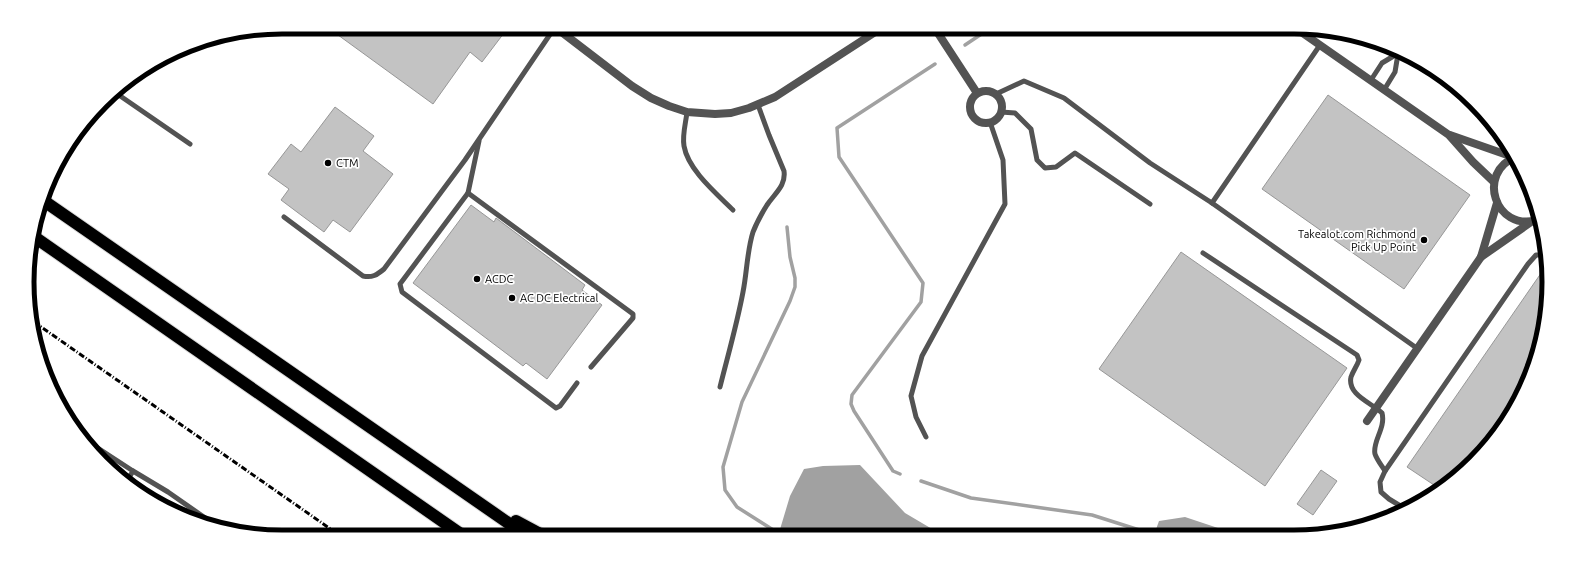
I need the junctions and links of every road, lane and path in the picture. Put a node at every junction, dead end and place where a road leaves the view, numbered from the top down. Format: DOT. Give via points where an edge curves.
graph roads {
  1 [pos="550,34"];
  2 [pos="564,34"];
  3 [pos="872,34"];
  4 [pos="938,34"];
  5 [pos="1305,35"];
  6 [pos="1320,45"];
  7 [pos="1394,56"];
  8 [pos="1397,57"];
  9 [pos="1371,80"];
  10 [pos="1384,90"];
  11 [pos="977,94"];
  12 [pos="996,94"];
  13 [pos="119,95"];
  14 [pos="758,105"];
  15 [pos="687,112"];
  16 [pos="1001,112"];
  17 [pos="990,122"];
  18 [pos="1449,135"];
  19 [pos="479,138"];
  20 [pos="190,144"];
  21 [pos="1507,155"];
  22 [pos="1510,160"];
  23 [pos="1494,182"];
  24 [pos="468,193"];
  25 [pos="47,203"];
  26 [pos="1212,203"];
  27 [pos="1497,203"];
  28 [pos="1150,204"];
  29 [pos="733,210"];
  30 [pos="284,217"];
  31 [pos="1534,221"];
  32 [pos="38,239"];
  33 [pos="1203,253"];
  34 [pos="1540,255"];
  35 [pos="1481,257"];
  36 [pos="1418,349"];
  37 [pos="590,367"];
  38 [pos="577,383"];
  39 [pos="720,387"];
  40 [pos="1377,408"];
  41 [pos="1367,421"];
  42 [pos="302,424"];
  43 [pos="926,437"];
  44 [pos="98,448"];
  45 [pos="133,470"];
  46 [pos="1385,471"];
  47 [pos="129,477"];
  48 [pos="452,485"];
  49 [pos="1400,506"];
  50 [pos="205,518"];
  51 [pos="445,530"];
  52 [pos="455,530"];
  53 [pos="517,530"];
  54 [pos="533,530"];
  1 -- 19 [label="lane"];
  2 -- 15 [label="street" via="632,86 651,98"];
  3 -- 14 [label="street" via="775,97"];
  4 -- 11 [label="street"];
  5 -- 6 [label="street"];
  6 -- 9 [label="street"];
  6 -- 26 [label="lane"];
  7 -- 9 [label="lane" via="1382,63"];
  8 -- 10 [label="lane" via="1395,72"];
  9 -- 10 [label="street"];
  10 -- 18 [label="street"];
  11 -- 12 [label="street" via="987,91"];
  11 -- 17 [label="street" via="971,101 971,111 976,119 985,123"];
  12 -- 16 [label="street" via="1001,102"];
  12 -- 26 [label="lane" via="1024,81 1064,98 1150,163"];
  13 -- 20 [label="lane"];
  14 -- 15 [label="street" via="731,113"];
  14 -- 39 [label="lane" via="785,177 778,192 761,214 754,232"];
  15 -- 29 [label="lane" via="684,137 687,155 706,184"];
  16 -- 17 [label="street"];
  16 -- 28 [label="lane" via="1016,114 1031,129 1037,160 1045,168 1056,167 1075,153"];
  17 -- 43 [label="lane" via="1003,160 1004,204 922,356 911,396 916,417"];
  18 -- 21 [label="street"];
  18 -- 23 [label="street"];
  19 -- 24 [label="lane"];
  19 -- 30 [label="lane" via="384,269 372,277 363,276"];
  22 -- 23 [label="street" via="1504,163"];
  23 -- 27 [label="street"];
  24 -- 37 [label="lane" via="633,314 633,318"];
  24 -- 38 [label="lane" via="400,284 402,292 556,408"];
  25 -- 48 [label="highway"];
  26 -- 36 [label="lane"];
  27 -- 31 [label="street" via="1511,218"];
  27 -- 35 [label="street"];
  31 -- 35 [label="street"];
  32 -- 42 [label="highway"];
  33 -- 40 [label="lane" via="1357,355 1359,360 1350,383 1353,390"];
  34 -- 46 [label="lane" via="1536,255 1528,264"];
  35 -- 36 [label="street"];
  36 -- 40 [label="street"];
  40 -- 41 [label="street"];
  40 -- 46 [label="lane" via="1384,419 1375,454"];
  42 -- 51 [label="highway"];
  42 -- 52 [label="highway"];
  44 -- 45 [label="lane"];
  45 -- 47 [label="lane"];
  45 -- 50 [label="lane"];
  46 -- 49 [label="lane" via="1380,482 1381,492"];
  48 -- 53 [label="highway"];
  48 -- 54 [label="highway"];
}
